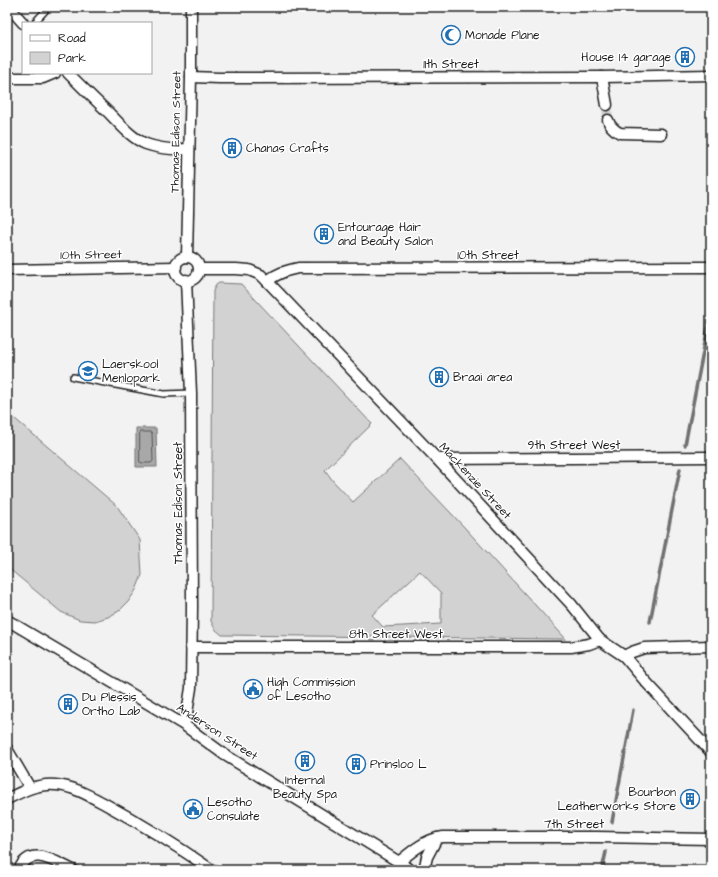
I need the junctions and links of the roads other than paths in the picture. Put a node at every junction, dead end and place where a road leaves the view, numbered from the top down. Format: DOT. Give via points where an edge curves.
graph roads {
  1 [pos="9,7"];
  2 [pos="47,7"];
  3 [pos="191,7"];
  4 [pos="22,22"];
  5 [pos="35,22"];
  6 [pos="53,74"];
  7 [pos="69,74"];
  8 [pos="711,75"];
  9 [pos="190,77"];
  10 [pos="602,77"];
  11 [pos="7,78"];
  12 [pos="607,105"];
  13 [pos="608,120"];
  14 [pos="661,134"];
  15 [pos="189,149"];
  16 [pos="187,257"];
  17 [pos="176,267"];
  18 [pos="711,267"];
  19 [pos="199,269"];
  20 [pos="7,270"];
  21 [pos="186,280"];
  22 [pos="268,281"];
  23 [pos="73,377"];
  24 [pos="191,393"];
  25 [pos="711,457"];
  26 [pos="437,459"];
  27 [pos="7,620"];
  28 [pos="600,640"];
  29 [pos="711,646"];
  30 [pos="191,647"];
  31 [pos="624,656"];
  32 [pos="184,725"];
  33 [pos="7,749"];
  34 [pos="711,752"];
  35 [pos="30,788"];
  36 [pos="7,799"];
  37 [pos="437,838"];
  38 [pos="711,839"];
  39 [pos="399,862"];
  40 [pos="208,869"];
  41 [pos="19,870"];
  42 [pos="73,870"];
  43 [pos="410,870"];
  44 [pos="424,870"];
  1 -- 4 [label="street"];
  2 -- 5 [label="lane"];
  3 -- 9 [label="street, Thomas Edison Street"];
  6 -- 11 [label="street" via="43,78"];
  7 -- 15 [label="street" via="139,140 159,148"];
  8 -- 10 [label="street, 11th Street"];
  9 -- 10 [label="street, 11th Street"];
  9 -- 15 [label="street, Thomas Edison Street"];
  10 -- 12 [label="street"];
  13 -- 14 [label="street" via="610,126 620,133"];
  15 -- 16 [label="street, Thomas Edison Street"];
  16 -- 17 [label="street" via="179,260"];
  16 -- 19 [label="street" via="194,260"];
  17 -- 20 [label="street, 10th Street"];
  17 -- 21 [label="street" via="176,274 182,280"];
  18 -- 22 [label="street, 10th Street" via="298,268 277,274"];
  19 -- 21 [label="street" via="193,279"];
  19 -- 22 [label="street, Mackenzie Street" via="249,270"];
  21 -- 24 [label="street, Thomas Edison Street"];
  22 -- 26 [label="street, Mackenzie Street"];
  23 -- 24 [label="lane" via="164,394"];
  24 -- 30 [label="street, Thomas Edison Street"];
  25 -- 26 [label="street, 9th Street West"];
  26 -- 28 [label="street, Mackenzie Street" via="572,605"];
  27 -- 32 [label="street, Anderson Street"];
  28 -- 30 [label="street, 8th Street West" via="571,647"];
  28 -- 31 [label="street, Mackenzie Street"];
  29 -- 31 [label="street" via="644,648"];
  30 -- 32 [label="street, Thomas Edison Street" via="190,695"];
  31 -- 34 [label="street, Mackenzie Street"];
  32 -- 39 [label="street, Anderson Street" via="225,755"];
  33 -- 35 [label="street"];
  35 -- 36 [label="street"];
  35 -- 40 [label="street" via="57,784 91,797 133,819"];
  37 -- 38 [label="street, 7th Street"];
  37 -- 39 [label="street, 7th Street" via="421,845"];
  37 -- 44 [label="street"];
  39 -- 43 [label="street, Anderson Street"];
  41 -- 42 [label="street" via="22,864 33,856 47,858"];
}
